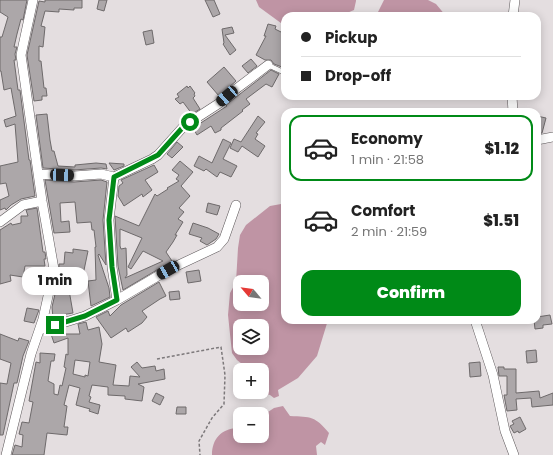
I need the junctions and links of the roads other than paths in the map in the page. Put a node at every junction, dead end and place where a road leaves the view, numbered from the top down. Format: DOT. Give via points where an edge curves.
graph roads {
  1 [pos="33,0"];
  2 [pos="515,0"];
  3 [pos="514,12"];
  4 [pos="268,65"];
  5 [pos="281,71"];
  6 [pos="553,137"];
  7 [pos="541,139"];
  8 [pos="38,174"];
  9 [pos="114,177"];
  10 [pos="42,201"];
  11 [pos="236,205"];
  12 [pos="0,222"];
  13 [pos="117,300"];
  14 [pos="476,324"];
  15 [pos="40,330"];
  16 [pos="6,455"];
  17 [pos="514,455"];
  1 -- 8 [label="street" via="21,55"];
  2 -- 3 [label="street"];
  4 -- 5 [label="lane"];
  4 -- 9 [label="street" via="218,104 184,126 158,155"];
  6 -- 7 [label="street"];
  8 -- 9 [label="street" via="101,174"];
  8 -- 10 [label="street"];
  9 -- 13 [label="street" via="109,220"];
  10 -- 12 [label="street" via="23,204"];
  10 -- 15 [label="street" via="54,269"];
  11 -- 13 [label="street" via="224,239 217,247 168,270"];
  13 -- 15 [label="street" via="85,316"];
  14 -- 17 [label="street" via="493,375 505,431"];
  15 -- 16 [label="street" via="31,354"];
}
